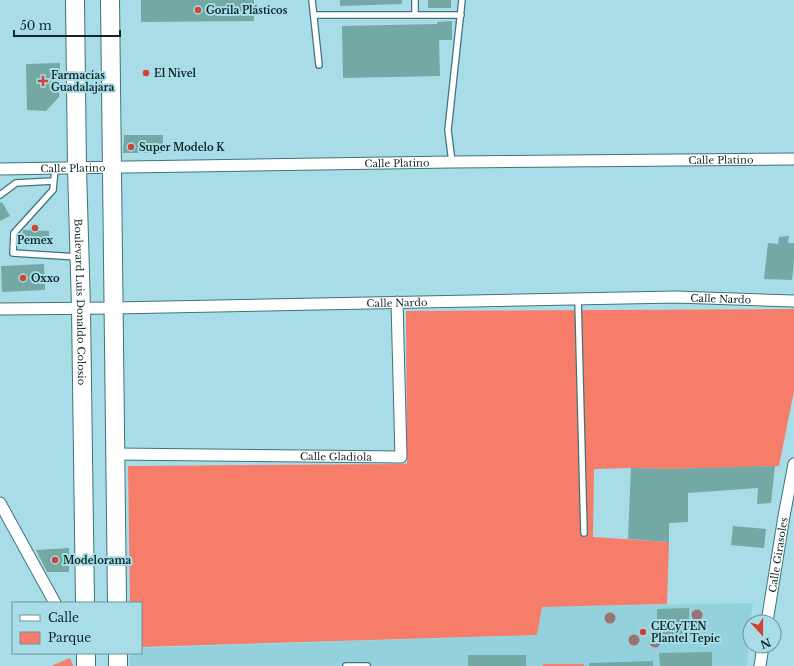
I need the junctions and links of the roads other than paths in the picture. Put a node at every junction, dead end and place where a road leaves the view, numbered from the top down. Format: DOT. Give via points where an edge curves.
graph roads {
  1 [pos="75,0"];
  2 [pos="110,0"];
  3 [pos="312,0"];
  4 [pos="415,0"];
  5 [pos="462,0"];
  6 [pos="314,15"];
  7 [pos="415,15"];
  8 [pos="461,15"];
  9 [pos="319,65"];
  10 [pos="794,159"];
  11 [pos="452,162"];
  12 [pos="77,168"];
  13 [pos="112,168"];
  14 [pos="0,169"];
  15 [pos="55,169"];
  16 [pos="53,181"];
  17 [pos="0,195"];
  18 [pos="80,257"];
  19 [pos="578,298"];
  20 [pos="794,301"];
  21 [pos="397,302"];
  22 [pos="81,308"];
  23 [pos="114,308"];
  24 [pos="0,309"];
  25 [pos="116,454"];
  26 [pos="794,464"];
  27 [pos="0,503"];
  28 [pos="584,533"];
  29 [pos="54,602"];
  30 [pos="85,602"];
  31 [pos="117,602"];
  32 [pos="768,614"];
  33 [pos="86,654"];
  34 [pos="118,654"];
  35 [pos="762,654"];
  36 [pos="86,666"];
  37 [pos="118,666"];
  38 [pos="346,666"];
  39 [pos="367,666"];
  40 [pos="760,666"];
  1 -- 12 [label="main road, Boulevard Luis Donaldo Colosio"];
  2 -- 13 [label="main road"];
  3 -- 6 [label="lane"];
  4 -- 7 [label="lane"];
  5 -- 8 [label="lane"];
  6 -- 7 [label="lane"];
  6 -- 9 [label="lane"];
  7 -- 8 [label="lane"];
  8 -- 11 [label="lane" via="448,130"];
  10 -- 11 [label="street, Calle Platino"];
  11 -- 13 [label="street, Calle Platino"];
  12 -- 13 [label="street, Calle Platino"];
  12 -- 15 [label="street, Calle Platino"];
  12 -- 18 [label="main road, Boulevard Luis Donaldo Colosio"];
  13 -- 23 [label="main road"];
  14 -- 15 [label="street, Calle Platino"];
  15 -- 16 [label="lane"];
  16 -- 17 [label="lane" via="16,182"];
  16 -- 18 [label="lane" via="53,190 14,234 13,253"];
  18 -- 22 [label="main road, Boulevard Luis Donaldo Colosio"];
  19 -- 20 [label="street, Calle Nardo" via="676,297"];
  19 -- 21 [label="street, Calle Nardo"];
  19 -- 28 [label="lane"];
  21 -- 23 [label="street, Calle Nardo"];
  21 -- 25 [label="street, Calle Gladiola" via="401,457"];
  22 -- 23 [label="street, Calle Nardo"];
  22 -- 24 [label="street, Calle Nardo"];
  22 -- 30 [label="main road, Boulevard Luis Donaldo Colosio"];
  23 -- 25 [label="main road"];
  25 -- 31 [label="main road"];
  26 -- 32 [label="street, Calle Girasoles"];
  27 -- 29 [label="street"];
  33 -- 36 [label="main road"];
  34 -- 37 [label="main road"];
  35 -- 40 [label="street"];
  38 -- 39 [label="lane"];
}
